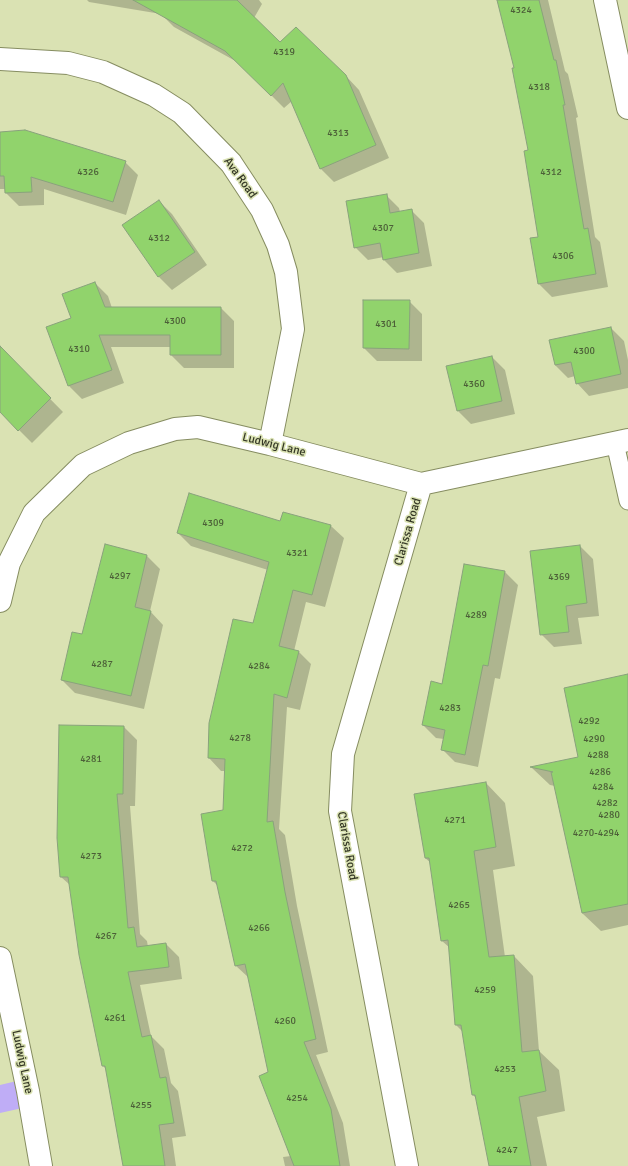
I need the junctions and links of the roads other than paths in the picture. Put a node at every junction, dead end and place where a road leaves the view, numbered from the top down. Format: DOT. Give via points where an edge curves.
graph roads {
  1 [pos="605,0"];
  2 [pos="0,59"];
  3 [pos="628,108"];
  4 [pos="621,442"];
  5 [pos="270,444"];
  6 [pos="421,484"];
  7 [pos="628,501"];
  8 [pos="0,601"];
  9 [pos="0,958"];
  10 [pos="41,1166"];
  11 [pos="407,1166"];
  1 -- 3 [label="street"];
  2 -- 5 [label="street, Ava Road" via="68,63 122,80 154,95 182,113 231,162 262,210 278,245 286,272 293,329"];
  4 -- 6 [label="street, Ludwig Lane"];
  4 -- 7 [label="lane"];
  5 -- 6 [label="street, Ludwig Lane"];
  5 -- 8 [label="street, Ludwig Lane" via="198,427 175,429 129,443 83,465 34,513 9,563"];
  6 -- 11 [label="street, Clarissa Road" via="344,754 340,811"];
  9 -- 10 [label="street, Ludwig Lane"];
}
